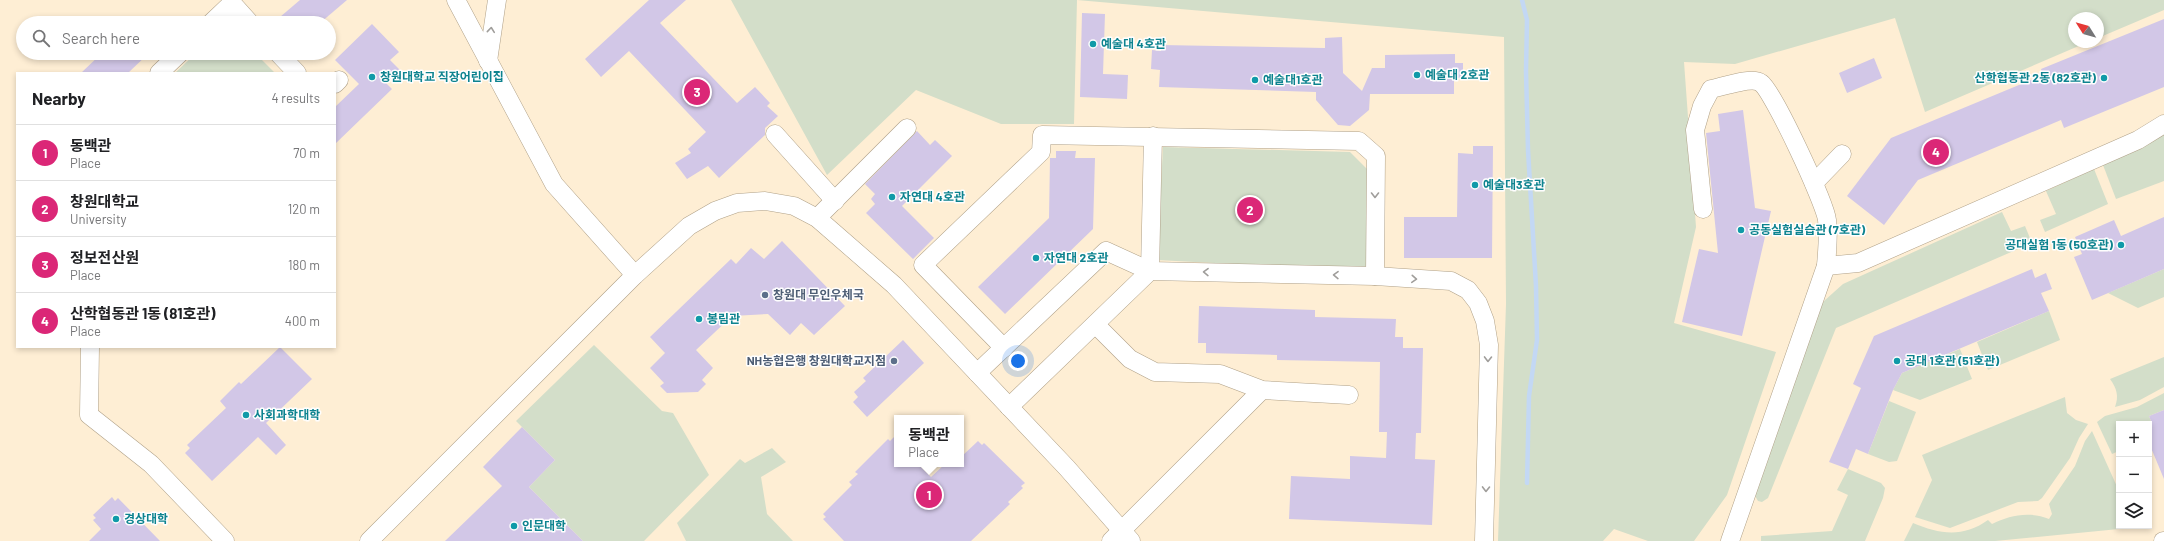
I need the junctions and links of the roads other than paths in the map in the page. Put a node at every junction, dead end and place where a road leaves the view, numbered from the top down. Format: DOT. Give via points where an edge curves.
graph roads {
  1 [pos="497,0"];
  2 [pos="462,2"];
  3 [pos="218,16"];
  4 [pos="244,16"];
  5 [pos="173,60"];
  6 [pos="285,60"];
  7 [pos="488,61"];
  8 [pos="160,72"];
  9 [pos="296,72"];
  10 [pos="2164,124"];
  11 [pos="908,128"];
  12 [pos="775,134"];
  13 [pos="1153,136"];
  14 [pos="1842,154"];
  15 [pos="1814,183"];
  16 [pos="835,201"];
  17 [pos="1703,209"];
  18 [pos="817,218"];
  19 [pos="1826,266"];
  20 [pos="1150,271"];
  21 [pos="635,276"];
  22 [pos="1375,276"];
  23 [pos="1096,325"];
  24 [pos="90,348"];
  25 [pos="1004,348"];
  26 [pos="977,373"];
  27 [pos="1262,390"];
  28 [pos="1349,395"];
  29 [pos="1009,407"];
  30 [pos="1121,538"];
  31 [pos="225,541"];
  32 [pos="369,541"];
  33 [pos="1484,541"];
  34 [pos="1730,541"];
  7 -- 1 [label="street, one-way"];
  2 -- 7 [label="street"];
  3 -- 4 [label="street" via="232,3"];
  5 -- 8 [label="street"];
  6 -- 9 [label="street"];
  7 -- 21 [label="street" via="554,184"];
  10 -- 19 [label="street" via="2131,143 1858,263"];
  11 -- 16 [label="street"];
  12 -- 16 [label="street"];
  13 -- 20 [label="street"];
  13 -- 22 [label="street, one-way" via="1359,141 1376,156"];
  13 -- 25 [label="street" via="1042,135 1041,152 924,265"];
  14 -- 15 [label="street"];
  15 -- 17 [label="street" via="1771,94 1761,82 1750,80 1710,89 1695,130"];
  15 -- 19 [label="street" via="1827,220"];
  16 -- 18 [label="street"];
  18 -- 21 [label="street" via="794,206 765,201 737,203 715,211 690,226"];
  18 -- 26 [label="street" via="894,285"];
  19 -- 34 [label="street"];
  22 -- 20 [label="street, one-way"];
  20 -- 23 [label="street"];
  20 -- 25 [label="street" via="1106,251"];
  21 -- 32 [label="street"];
  22 -- 33 [label="street, one-way" via="1450,281 1468,290 1478,303 1485,321 1489,345"];
  23 -- 27 [label="street" via="1130,359 1147,369 1162,373 1220,374"];
  23 -- 29 [label="street"];
  24 -- 31 [label="street" via="89,415 151,464"];
  25 -- 26 [label="street"];
  26 -- 29 [label="street"];
  27 -- 28 [label="street"];
  27 -- 30 [label="street"];
  29 -- 30 [label="street" via="1067,468"];
}
